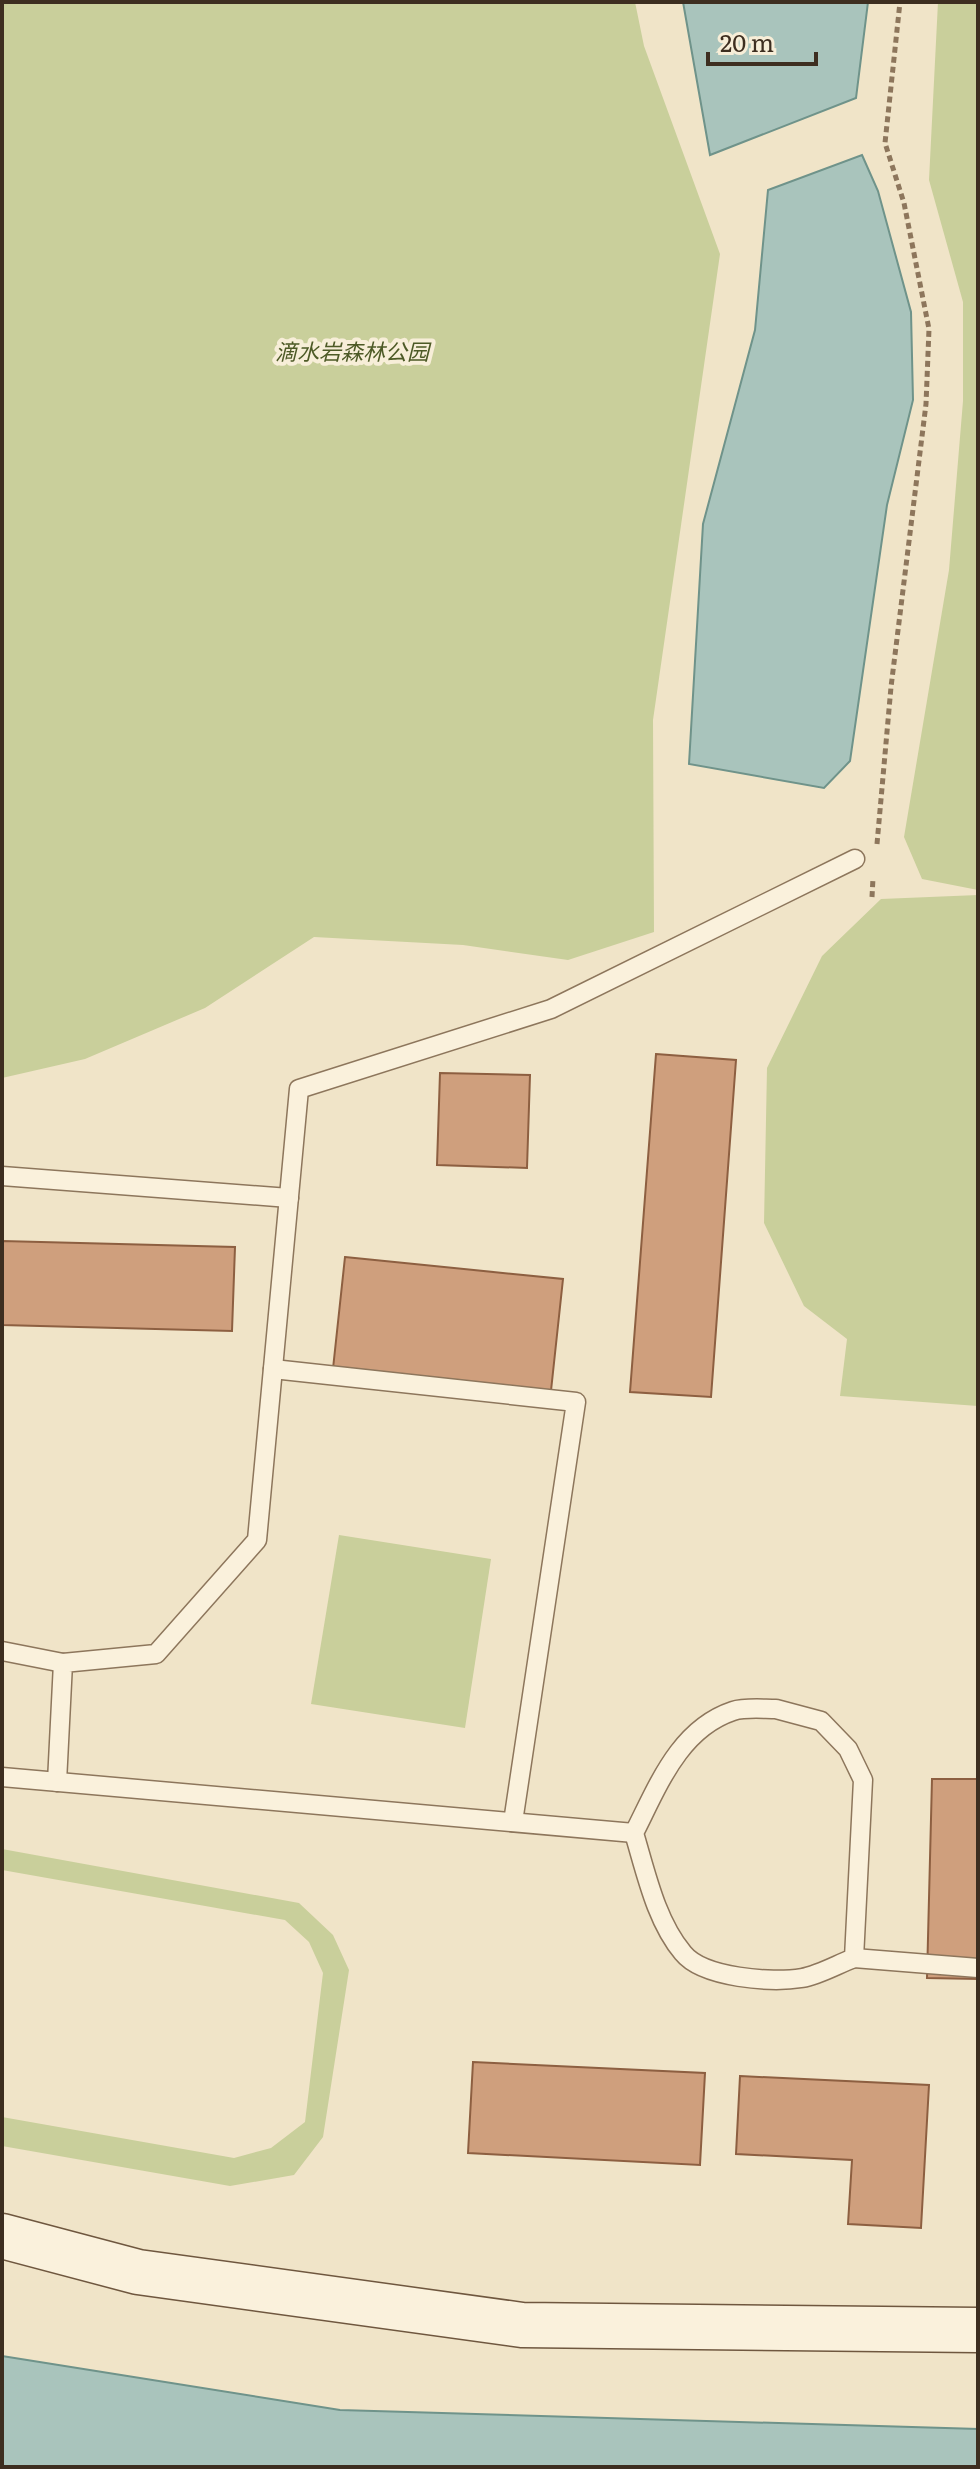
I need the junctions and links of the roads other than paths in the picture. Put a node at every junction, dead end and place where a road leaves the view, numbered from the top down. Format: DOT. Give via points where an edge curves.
graph roads {
  1 [pos="855,859"];
  2 [pos="2,1176"];
  3 [pos="289,1198"];
  4 [pos="273,1369"];
  5 [pos="2,1651"];
  6 [pos="63,1663"];
  7 [pos="2,1777"];
  8 [pos="57,1782"];
  9 [pos="513,1822"];
  10 [pos="634,1833"];
  11 [pos="854,1958"];
  12 [pos="978,1968"];
  13 [pos="2,2236"];
  14 [pos="978,2330"];
  1 -- 3 [label="lane" via="551,1009 299,1089"];
  2 -- 3 [label="lane"];
  3 -- 4 [label="lane"];
  4 -- 6 [label="lane" via="257,1540 156,1654"];
  4 -- 9 [label="lane" via="576,1402"];
  5 -- 6 [label="lane"];
  6 -- 8 [label="lane"];
  7 -- 8 [label="lane"];
  8 -- 9 [label="lane"];
  9 -- 10 [label="lane"];
  10 -- 11 [label="lane" via="664,1923 684,1956 712,1970 753,1979 803,1978"];
  10 -- 11 [label="lane" via="693,1733 734,1711 776,1709 821,1721 848,1749 863,1780"];
  11 -- 12 [label="lane"];
  13 -- 14 [label="street" via="138,2272 522,2325"];
}
